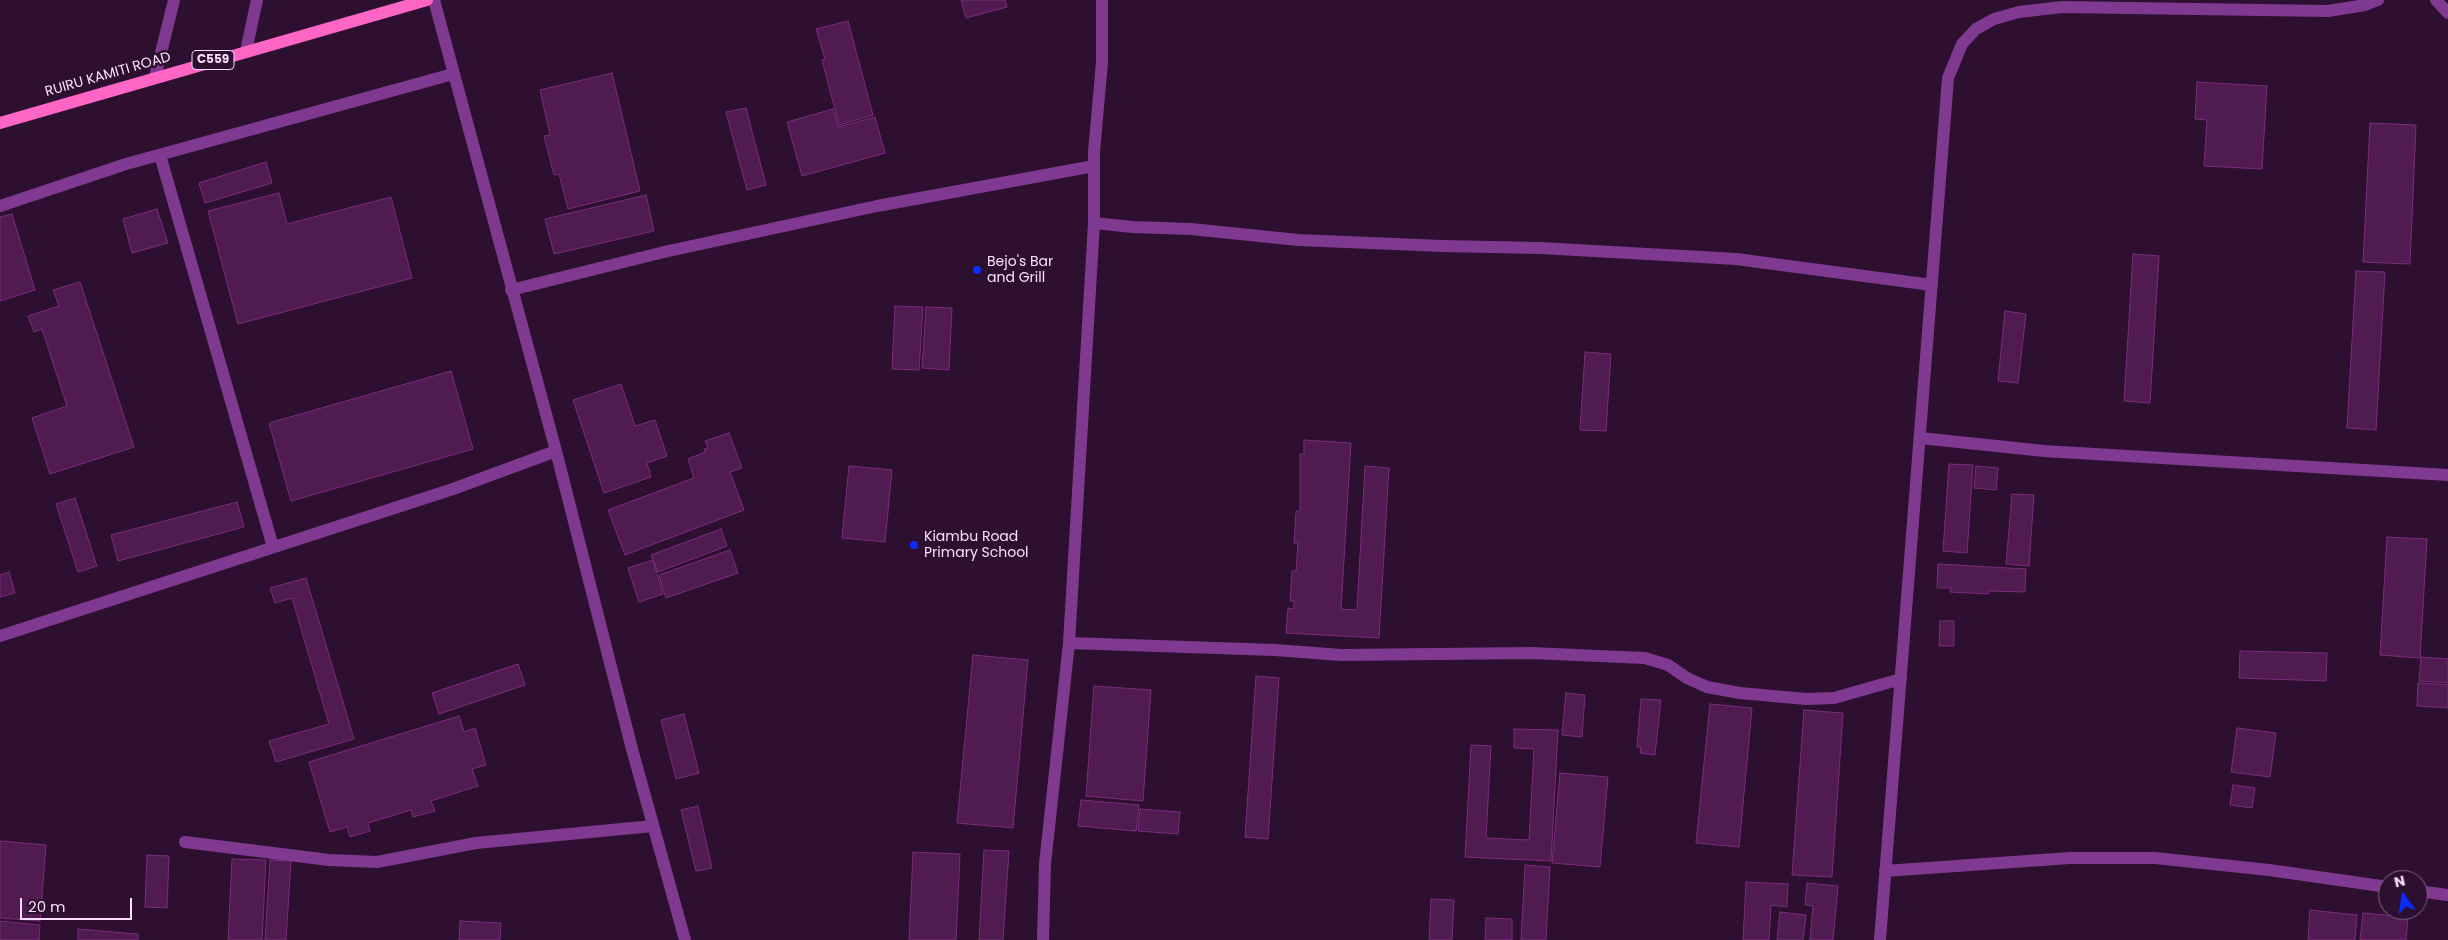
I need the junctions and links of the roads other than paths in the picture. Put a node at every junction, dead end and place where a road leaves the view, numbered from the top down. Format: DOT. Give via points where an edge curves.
graph roads {
  1 [pos="174,0"];
  2 [pos="257,0"];
  3 [pos="427,0"];
  4 [pos="434,0"];
  5 [pos="1102,0"];
  6 [pos="2378,0"];
  7 [pos="2436,0"];
  8 [pos="2448,13"];
  9 [pos="246,51"];
  10 [pos="454,74"];
  11 [pos="155,76"];
  12 [pos="0,123"];
  13 [pos="160,155"];
  14 [pos="1094,166"];
  15 [pos="0,206"];
  16 [pos="1094,223"];
  17 [pos="1932,285"];
  18 [pos="511,290"];
  19 [pos="1920,438"];
  20 [pos="556,451"];
  21 [pos="2448,475"];
  22 [pos="273,547"];
  23 [pos="0,636"];
  24 [pos="1069,643"];
  25 [pos="1901,679"];
  26 [pos="653,826"];
  27 [pos="185,842"];
  28 [pos="1885,871"];
  29 [pos="2378,886"];
  30 [pos="2428,892"];
  31 [pos="2448,895"];
  32 [pos="684,940"];
  33 [pos="1043,940"];
  34 [pos="1880,940"];
  1 -- 11 [label="street"];
  2 -- 9 [label="street"];
  3 -- 9 [label="main road, RUIRU KAMITI ROAD / C559"];
  4 -- 10 [label="street"];
  5 -- 14 [label="street" via="1102,62"];
  6 -- 17 [label="street" via="2328,11 2062,7 2020,12 1994,19 1976,30 1962,44 1948,78"];
  7 -- 8 [label="street"];
  9 -- 11 [label="main road, RUIRU KAMITI ROAD / C559"];
  10 -- 13 [label="street"];
  10 -- 18 [label="street"];
  11 -- 12 [label="main road, RUIRU KAMITI ROAD / C559"];
  13 -- 15 [label="street"];
  13 -- 22 [label="street"];
  14 -- 16 [label="street"];
  14 -- 18 [label="street" via="867,208 664,252"];
  16 -- 17 [label="street" via="1298,240 1736,259"];
  16 -- 24 [label="street"];
  17 -- 19 [label="street"];
  18 -- 20 [label="street"];
  19 -- 21 [label="street" via="2044,451"];
  19 -- 25 [label="street"];
  20 -- 22 [label="street"];
  20 -- 26 [label="street"];
  22 -- 23 [label="street"];
  24 -- 25 [label="street" via="1275,650 1341,656 1531,653 1645,658 1668,665 1707,687 1806,699 1834,698"];
  24 -- 33 [label="street" via="1045,864"];
  25 -- 28 [label="street"];
  26 -- 27 [label="street" via="476,843 377,862 329,860"];
  26 -- 32 [label="street"];
  28 -- 29 [label="street" via="2070,858 2154,858"];
  28 -- 34 [label="street"];
  30 -- 31 [label="street"];
}
